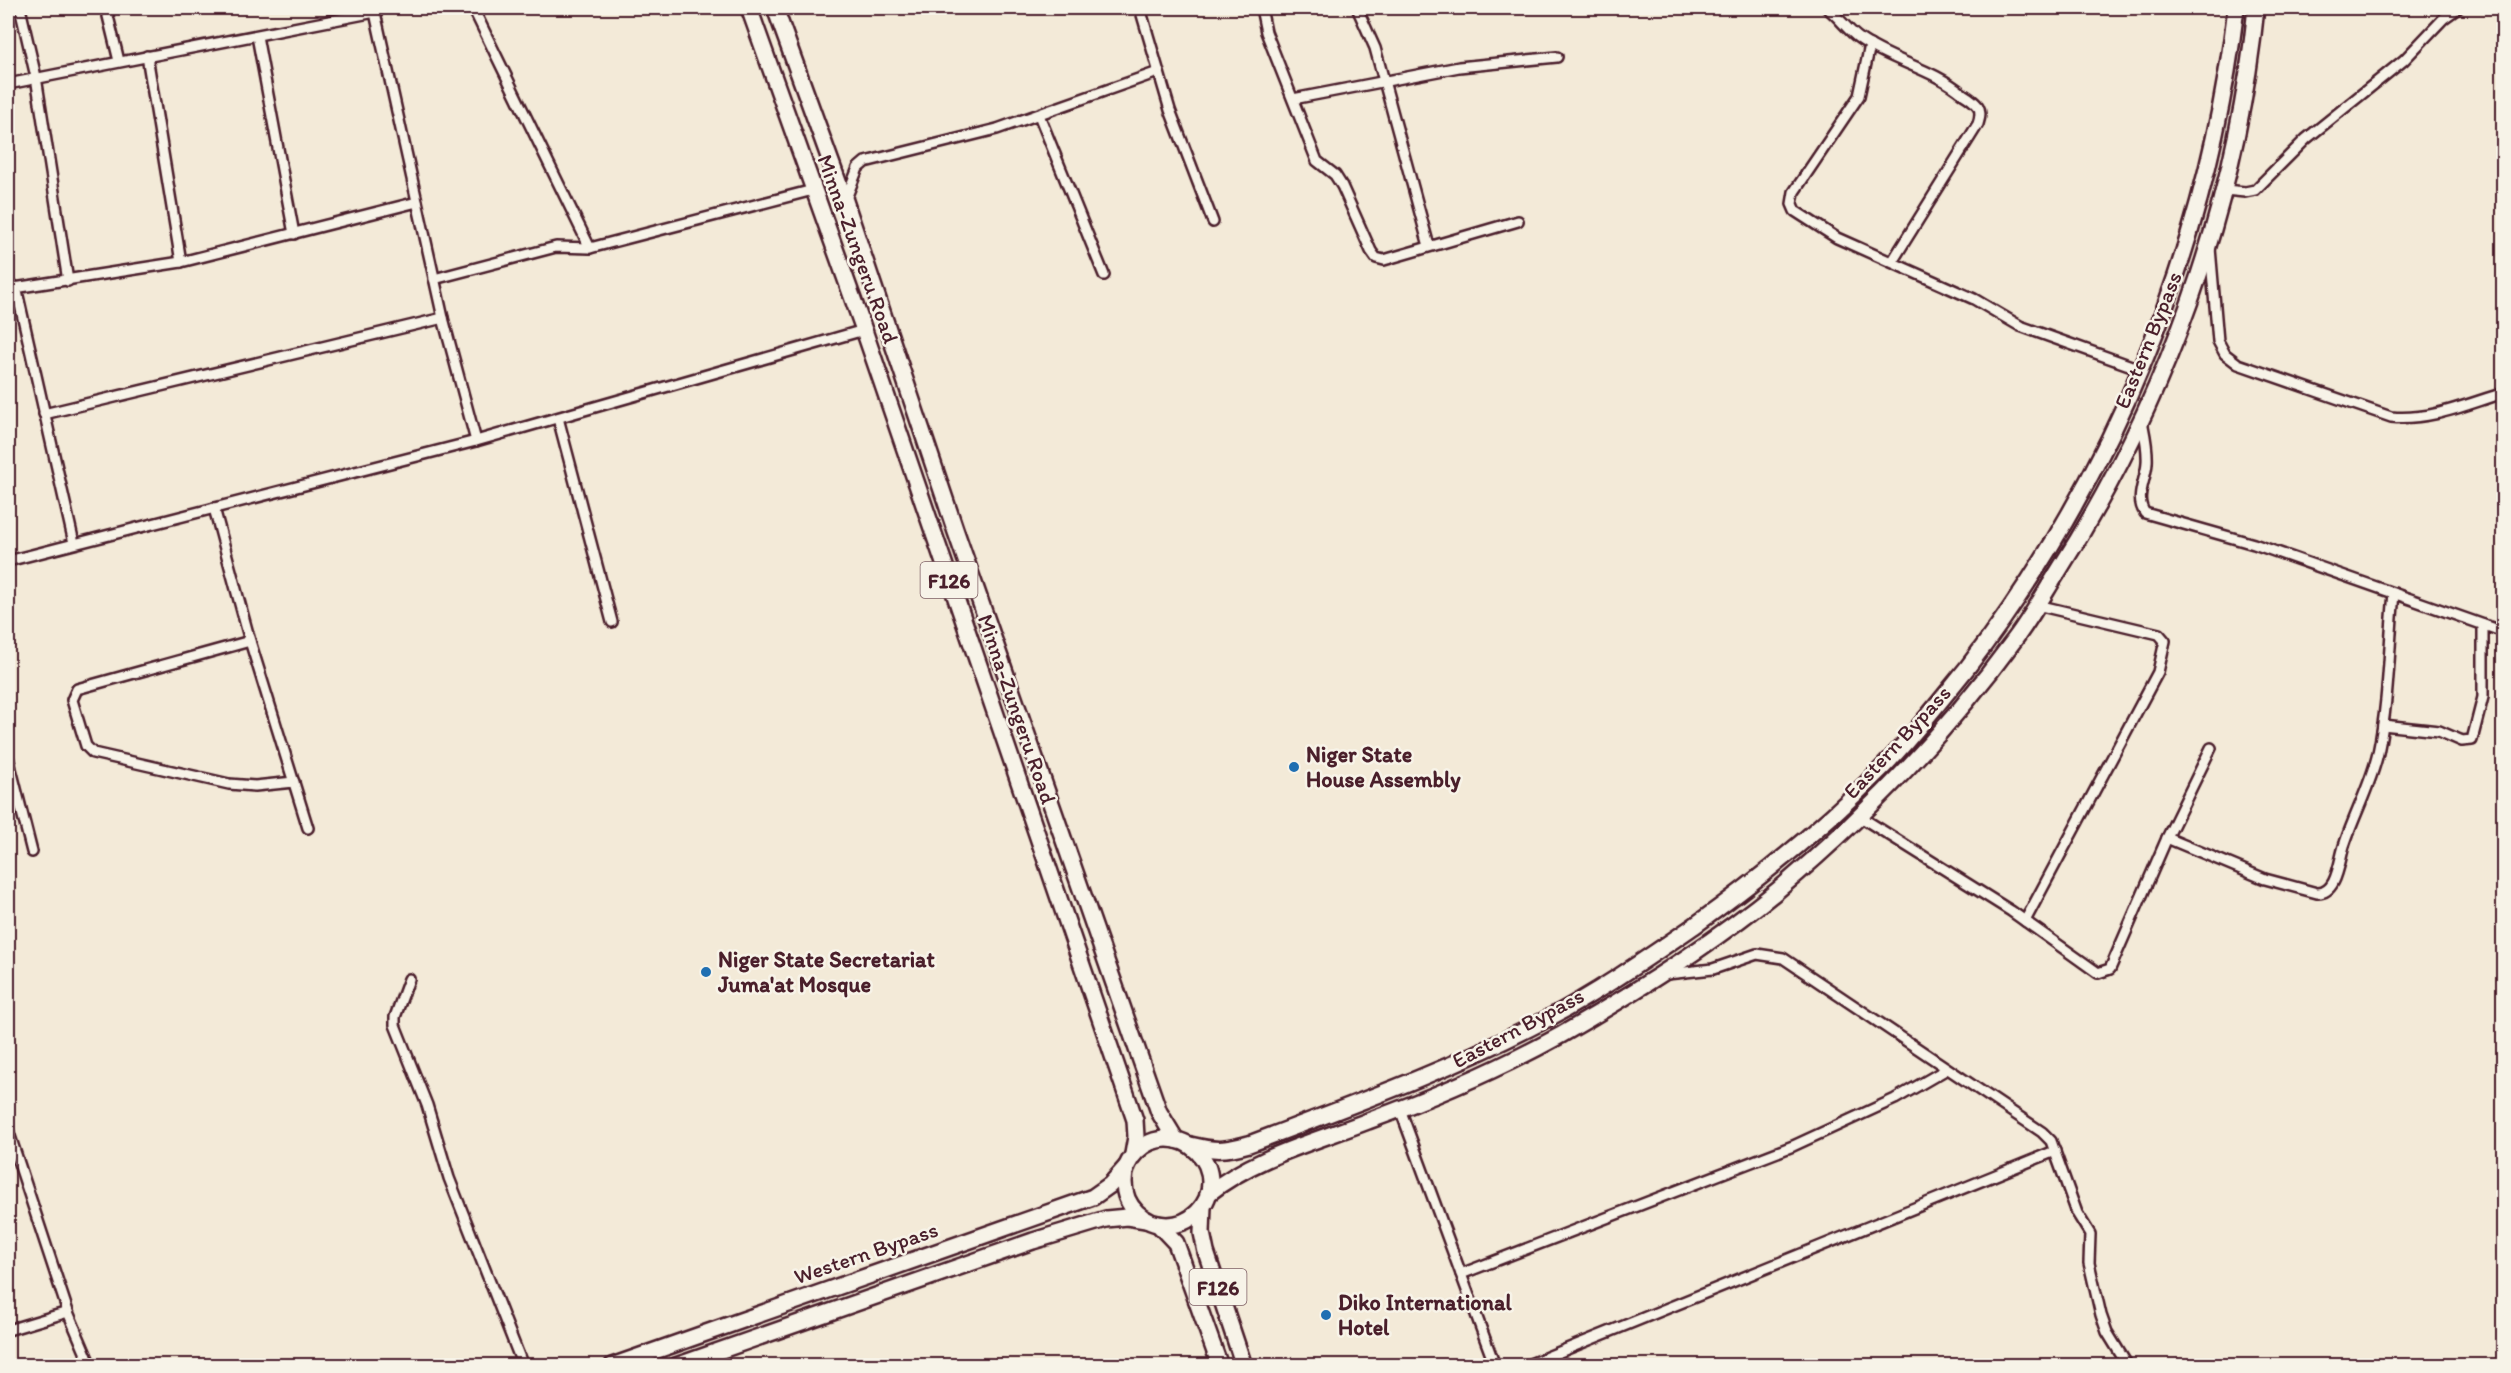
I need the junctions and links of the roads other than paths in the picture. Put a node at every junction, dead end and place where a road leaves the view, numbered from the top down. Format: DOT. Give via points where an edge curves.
graph roads {
  1 [pos="20,8"];
  2 [pos="106,8"];
  3 [pos="473,8"];
  4 [pos="748,8"];
  5 [pos="775,8"];
  6 [pos="1140,8"];
  7 [pos="1261,8"];
  8 [pos="1357,8"];
  9 [pos="1827,8"];
  10 [pos="2236,8"];
  11 [pos="2256,8"];
  12 [pos="2458,8"];
  13 [pos="375,10"];
  14 [pos="257,36"];
  15 [pos="1870,45"];
  16 [pos="147,56"];
  17 [pos="1557,57"];
  18 [pos="119,61"];
  19 [pos="1158,72"];
  20 [pos="36,77"];
  21 [pos="1384,81"];
  22 [pos="8,84"];
  23 [pos="1293,99"];
  24 [pos="1039,115"];
  25 [pos="813,190"];
  26 [pos="2225,190"];
  27 [pos="845,201"];
  28 [pos="417,202"];
  29 [pos="1518,221"];
  30 [pos="1213,222"];
  31 [pos="294,234"];
  32 [pos="2210,244"];
  33 [pos="1429,246"];
  34 [pos="590,248"];
  35 [pos="181,262"];
  36 [pos="1892,262"];
  37 [pos="1104,275"];
  38 [pos="434,279"];
  39 [pos="68,281"];
  40 [pos="12,289"];
  41 [pos="443,318"];
  42 [pos="864,330"];
  43 [pos="2140,369"];
  44 [pos="2504,393"];
  45 [pos="44,414"];
  46 [pos="558,418"];
  47 [pos="2141,419"];
  48 [pos="476,441"];
  49 [pos="214,508"];
  50 [pos="956,531"];
  51 [pos="935,539"];
  52 [pos="74,543"];
  53 [pos="8,561"];
  54 [pos="2394,593"];
  55 [pos="2037,605"];
  56 [pos="612,622"];
  57 [pos="2483,625"];
  58 [pos="2504,632"];
  59 [pos="250,641"];
  60 [pos="2383,725"];
  61 [pos="2211,748"];
  62 [pos="8,757"];
  63 [pos="294,782"];
  64 [pos="1859,816"];
  65 [pos="308,828"];
  66 [pos="2167,837"];
  67 [pos="32,852"];
  68 [pos="2025,921"];
  69 [pos="1660,975"];
  70 [pos="409,979"];
  71 [pos="1947,1069"];
  72 [pos="1400,1109"];
  73 [pos="8,1130"];
  74 [pos="1183,1142"];
  75 [pos="2055,1151"];
  76 [pos="1129,1161"];
  77 [pos="1206,1200"];
  78 [pos="1152,1222"];
  79 [pos="1461,1274"];
  80 [pos="68,1312"];
  81 [pos="8,1330"];
  82 [pos="91,1365"];
  83 [pos="523,1365"];
  84 [pos="612,1365"];
  85 [pos="676,1365"];
  86 [pos="1220,1365"];
  87 [pos="1244,1365"];
  88 [pos="1495,1365"];
  89 [pos="1525,1365"];
  90 [pos="2128,1365"];
  1 -- 20 [label="street"];
  2 -- 18 [label="street"];
  3 -- 34 [label="street"];
  4 -- 25 [label="main road, Minna-Zungeru Road / F126"];
  5 -- 27 [label="main road, Minna-Zungeru Road / F126"];
  6 -- 19 [label="street"];
  7 -- 23 [label="street" via="1266,32"];
  8 -- 21 [label="street" via="1375,48"];
  9 -- 15 [label="street"];
  10 -- 43 [label="main road, Eastern Bypass" via="2210,159 2189,239"];
  11 -- 26 [label="main road, Eastern Bypass" via="2235,152"];
  12 -- 26 [label="street" via="2404,60 2306,139 2255,190"];
  13 -- 14 [label="street"];
  13 -- 28 [label="street"];
  14 -- 16 [label="street"];
  14 -- 31 [label="street"];
  15 -- 36 [label="street" via="1859,96 1794,192 1792,204 1795,211 1836,238"];
  15 -- 36 [label="street" via="1953,85 1979,110 1978,124"];
  16 -- 18 [label="street"];
  16 -- 35 [label="street"];
  17 -- 21 [label="street" via="1467,65"];
  18 -- 20 [label="street"];
  19 -- 24 [label="street"];
  19 -- 30 [label="street"];
  20 -- 22 [label="street"];
  20 -- 39 [label="street"];
  21 -- 23 [label="street"];
  21 -- 33 [label="street"];
  23 -- 33 [label="street" via="1317,161 1342,186 1376,258 1384,260"];
  24 -- 27 [label="street" via="865,162 858,168"];
  24 -- 37 [label="street"];
  25 -- 34 [label="street"];
  25 -- 42 [label="main road, Minna-Zungeru Road / F126"];
  26 -- 32 [label="main road, Eastern Bypass"];
  27 -- 50 [label="main road, Minna-Zungeru Road / F126"];
  28 -- 31 [label="street"];
  28 -- 38 [label="street"];
  29 -- 33 [label="street"];
  31 -- 35 [label="street"];
  32 -- 44 [label="street" via="2218,341 2225,354 2238,364 2391,417 2430,416"];
  32 -- 47 [label="main road, Eastern Bypass" via="2175,344"];
  34 -- 38 [label="street" via="556,247"];
  35 -- 39 [label="street"];
  36 -- 43 [label="street" via="1974,299 2020,327"];
  38 -- 41 [label="street"];
  39 -- 40 [label="street"];
  40 -- 45 [label="street"];
  41 -- 45 [label="street"];
  41 -- 48 [label="street"];
  42 -- 46 [label="street"];
  42 -- 51 [label="main road, Minna-Zungeru Road / F126"];
  43 -- 74 [label="main road, Eastern Bypass" via="2094,471 2001,624 1884,766 1744,890 1649,958 1568,1007 1450,1067 1225,1151"];
  45 -- 52 [label="street"];
  46 -- 48 [label="street"];
  46 -- 56 [label="street"];
  47 -- 54 [label="street" via="2147,442 2147,466 2139,501 2145,513 2254,544"];
  47 -- 55 [label="main road, Eastern Bypass" via="2083,532"];
  48 -- 49 [label="street"];
  49 -- 52 [label="street"];
  49 -- 59 [label="street"];
  50 -- 51 [label="main road"];
  50 -- 74 [label="main road, Minna-Zungeru Road / F126" via="1159,1112"];
  51 -- 76 [label="main road, Minna-Zungeru Road / F126" via="1135,1120 1136,1137"];
  52 -- 53 [label="street"];
  54 -- 57 [label="street"];
  54 -- 60 [label="street"];
  55 -- 64 [label="main road, Eastern Bypass" via="1953,717"];
  55 -- 68 [label="street" via="2158,634 2164,641 2158,672"];
  57 -- 58 [label="street"];
  57 -- 60 [label="street" via="2483,697 2472,740 2462,741 2439,731"];
  59 -- 63 [label="street"];
  59 -- 63 [label="street" via="77,689 72,700 86,746 93,753 229,784"];
  60 -- 66 [label="street" via="2372,772 2331,888 2324,894 2265,879"];
  61 -- 66 [label="street"];
  62 -- 67 [label="street"];
  63 -- 65 [label="street"];
  64 -- 68 [label="street"];
  64 -- 69 [label="main road, Eastern Bypass" via="1756,907"];
  66 -- 68 [label="street" via="2105,973 2098,974 2080,963"];
  69 -- 71 [label="street" via="1713,969 1757,954 1783,958"];
  69 -- 72 [label="main road, Eastern Bypass" via="1557,1036 1459,1085"];
  70 -- 83 [label="street" via="395,1025 427,1105 449,1178"];
  71 -- 75 [label="street" via="2042,1132"];
  71 -- 79 [label="street" via="1895,1099 1793,1146"];
  72 -- 77 [label="main road, Eastern Bypass" via="1246,1167"];
  72 -- 79 [label="street"];
  73 -- 80 [label="street"];
  74 -- 76 [label="main road" via="1160,1139 1145,1144"];
  74 -- 77 [label="main road, F126" via="1208,1167"];
  75 -- 89 [label="street"];
  75 -- 90 [label="street" via="2077,1213 2090,1234 2089,1263 2101,1315"];
  76 -- 78 [label="main road, F126" via="1124,1182 1126,1197 1134,1210"];
  76 -- 84 [label="main road, Western Bypass" via="1110,1185 1093,1197"];
  77 -- 78 [label="main road" via="1183,1222"];
  77 -- 87 [label="main road, F126" via="1202,1233 1206,1252"];
  78 -- 85 [label="main road, Western Bypass" via="1126,1217 1095,1222"];
  78 -- 86 [label="main road, F126" via="1176,1243"];
  79 -- 88 [label="street"];
  80 -- 81 [label="street"];
  80 -- 82 [label="street"];
}
